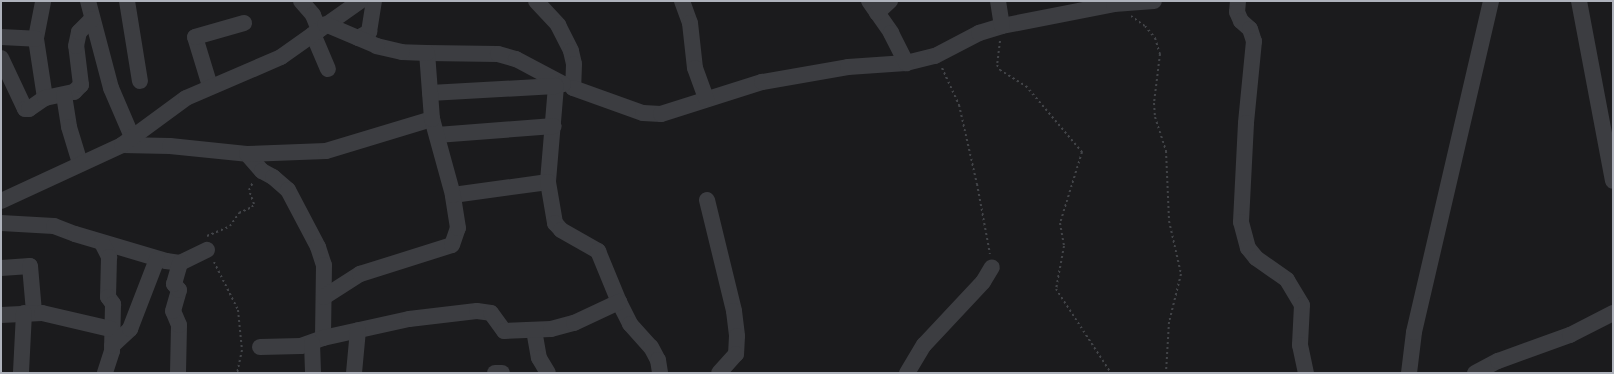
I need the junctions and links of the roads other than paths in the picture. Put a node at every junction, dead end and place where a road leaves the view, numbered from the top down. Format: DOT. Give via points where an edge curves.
graph roads {
  1 [pos="88,1"];
  2 [pos="127,1"];
  3 [pos="360,1"];
  4 [pos="374,1"];
  5 [pos="536,1"];
  6 [pos="682,1"];
  7 [pos="890,1"];
  8 [pos="998,1"];
  9 [pos="1155,1"];
  10 [pos="1238,1"];
  11 [pos="1491,1"];
  12 [pos="1579,1"];
  13 [pos="42,2"];
  14 [pos="303,2"];
  15 [pos="1113,3"];
  16 [pos="873,7"];
  17 [pos="92,19"];
  18 [pos="244,23"];
  19 [pos="1002,26"];
  20 [pos="319,30"];
  21 [pos="1,37"];
  22 [pos="36,38"];
  23 [pos="358,38"];
  24 [pos="427,53"];
  25 [pos="906,63"];
  26 [pos="3,66"];
  27 [pos="328,68"];
  28 [pos="140,81"];
  29 [pos="210,86"];
  30 [pos="564,86"];
  31 [pos="430,93"];
  32 [pos="64,95"];
  33 [pos="45,98"];
  34 [pos="706,99"];
  35 [pos="432,119"];
  36 [pos="554,126"];
  37 [pos="437,135"];
  38 [pos="127,141"];
  39 [pos="247,154"];
  40 [pos="80,163"];
  41 [pos="1613,181"];
  42 [pos="548,182"];
  43 [pos="453,195"];
  44 [pos="707,200"];
  45 [pos="1,202"];
  46 [pos="1,223"];
  47 [pos="102,243"];
  48 [pos="207,250"];
  49 [pos="157,259"];
  50 [pos="180,262"];
  51 [pos="992,267"];
  52 [pos="1,268"];
  53 [pos="324,297"];
  54 [pos="618,302"];
  55 [pos="29,313"];
  56 [pos="1613,313"];
  57 [pos="1,315"];
  58 [pos="110,329"];
  59 [pos="358,330"];
  60 [pos="534,330"];
  61 [pos="318,340"];
  62 [pos="112,346"];
  63 [pos="260,347"];
  64 [pos="23,373"];
  65 [pos="104,373"];
  66 [pos="178,373"];
  67 [pos="313,373"];
  68 [pos="354,373"];
  69 [pos="496,373"];
  70 [pos="502,373"];
  71 [pos="544,373"];
  72 [pos="548,373"];
  73 [pos="660,373"];
  74 [pos="719,373"];
  75 [pos="907,373"];
  76 [pos="1306,373"];
  77 [pos="1409,373"];
  78 [pos="1475,373"];
  1 -- 17 [label="street"];
  2 -- 28 [label="street"];
  3 -- 20 [label="street"];
  4 -- 23 [label="street" via="369,32"];
  5 -- 30 [label="street" via="558,25 571,51 574,64"];
  6 -- 34 [label="street" via="690,24 695,68"];
  7 -- 16 [label="street"];
  8 -- 19 [label="street"];
  9 -- 15 [label="street"];
  10 -- 76 [label="street" via="1237,12 1241,21 1250,29 1254,41 1240,222 1248,248 1256,258 1287,280 1302,305 1300,345"];
  11 -- 77 [label="street" via="1414,332"];
  12 -- 41 [label="street"];
  13 -- 22 [label="street"];
  14 -- 20 [label="street" via="313,15"];
  15 -- 19 [label="street"];
  16 -- 25 [label="street"];
  17 -- 32 [label="street" via="78,32 81,85 74,92"];
  17 -- 38 [label="street"];
  18 -- 29 [label="street" via="195,37"];
  19 -- 25 [label="street" via="979,32 935,56"];
  20 -- 23 [label="street"];
  20 -- 27 [label="street"];
  20 -- 29 [label="street" via="281,57"];
  21 -- 22 [label="street"];
  22 -- 33 [label="street"];
  23 -- 24 [label="street" via="402,52"];
  24 -- 30 [label="street" via="498,54 516,59"];
  24 -- 31 [label="street"];
  25 -- 34 [label="street" via="848,67 762,82"];
  26 -- 33 [label="street" via="24,108 29,109"];
  29 -- 38 [label="street" via="186,98"];
  30 -- 31 [label="street"];
  30 -- 34 [label="street" via="643,113 661,114"];
  30 -- 36 [label="street"];
  31 -- 35 [label="street"];
  32 -- 33 [label="street"];
  32 -- 40 [label="street" via="69,128"];
  35 -- 37 [label="street"];
  35 -- 39 [label="street" via="326,151"];
  36 -- 37 [label="street"];
  36 -- 42 [label="street"];
  37 -- 43 [label="street"];
  38 -- 39 [label="street"];
  38 -- 40 [label="street"];
  39 -- 53 [label="street" via="262,171 288,190 318,247 326,278"];
  40 -- 45 [label="street" via="37,187"];
  42 -- 43 [label="street"];
  42 -- 54 [label="street" via="555,223 561,230 598,252"];
  43 -- 53 [label="street" via="458,228 452,245 360,274"];
  44 -- 74 [label="street" via="733,305 737,336 736,354"];
  46 -- 47 [label="street" via="54,226"];
  47 -- 49 [label="street"];
  47 -- 58 [label="street" via="109,257 108,297 113,304"];
  48 -- 50 [label="street"];
  49 -- 50 [label="street"];
  49 -- 62 [label="street" via="130,329"];
  50 -- 66 [label="street" via="174,284 179,290 173,311 179,322"];
  51 -- 75 [label="street" via="983,282 924,345"];
  52 -- 55 [label="street" via="30,266"];
  53 -- 61 [label="street"];
  54 -- 60 [label="street" via="574,323"];
  54 -- 73 [label="street" via="630,324 651,347 658,360"];
  55 -- 57 [label="street"];
  55 -- 58 [label="street"];
  55 -- 64 [label="street"];
  56 -- 78 [label="street" via="1570,335 1498,361"];
  58 -- 62 [label="street"];
  59 -- 60 [label="street" via="409,318 477,311 491,313 504,331"];
  59 -- 61 [label="street"];
  59 -- 68 [label="street"];
  60 -- 72 [label="street" via="539,358"];
  61 -- 63 [label="street" via="292,347"];
  61 -- 67 [label="street"];
  62 -- 65 [label="street"];
  69 -- 70 [label="street"];
  71 -- 72 [label="street"];
}
